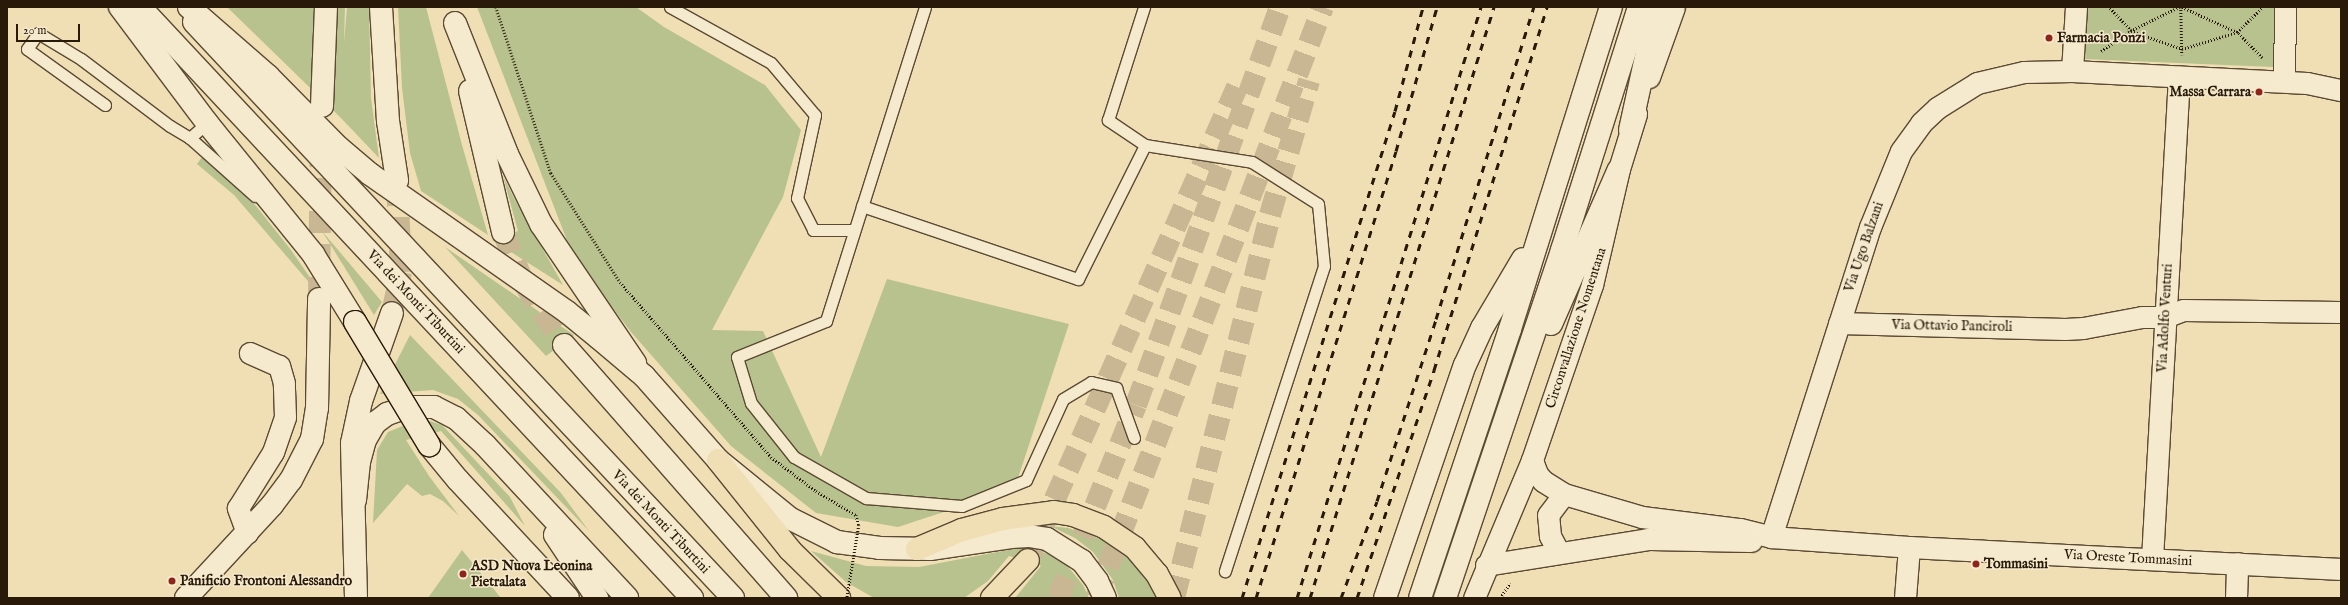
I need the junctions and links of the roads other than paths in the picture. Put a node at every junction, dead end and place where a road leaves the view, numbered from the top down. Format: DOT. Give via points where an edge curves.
graph roads {
  1 [pos="120,7"];
  2 [pos="140,7"];
  3 [pos="180,7"];
  4 [pos="189,7"];
  5 [pos="326,7"];
  6 [pos="381,7"];
  7 [pos="670,7"];
  8 [pos="925,7"];
  9 [pos="1144,7"];
  10 [pos="1596,7"];
  11 [pos="1611,7"];
  12 [pos="1639,7"];
  13 [pos="1657,7"];
  14 [pos="1674,7"];
  15 [pos="2076,7"];
  16 [pos="2285,7"];
  17 [pos="453,15"];
  18 [pos="2181,69"];
  19 [pos="2072,70"];
  20 [pos="2284,81"];
  21 [pos="1585,88"];
  22 [pos="2341,90"];
  23 [pos="105,105"];
  24 [pos="322,106"];
  25 [pos="206,123"];
  26 [pos="1630,130"];
  27 [pos="190,138"];
  28 [pos="1145,145"];
  29 [pos="1619,169"];
  30 [pos="397,180"];
  31 [pos="862,206"];
  32 [pos="295,230"];
  33 [pos="854,230"];
  34 [pos="503,232"];
  35 [pos="1538,232"];
  36 [pos="319,299"];
  37 [pos="2341,312"];
  38 [pos="392,313"];
  39 [pos="2165,316"];
  40 [pos="1839,323"];
  41 [pos="564,345"];
  42 [pos="250,353"];
  43 [pos="644,376"];
  44 [pos="1134,438"];
  45 [pos="1496,450"];
  46 [pos="718,460"];
  47 [pos="1532,460"];
  48 [pos="522,486"];
  49 [pos="1564,494"];
  50 [pos="355,500"];
  51 [pos="247,533"];
  52 [pos="1771,537"];
  53 [pos="1909,548"];
  54 [pos="917,549"];
  55 [pos="1558,552"];
  56 [pos="2152,559"];
  57 [pos="1028,560"];
  58 [pos="2238,563"];
  59 [pos="1486,565"];
  60 [pos="2341,569"];
  61 [pos="1225,571"];
  62 [pos="186,598"];
  63 [pos="356,598"];
  64 [pos="568,598"];
  65 [pos="597,598"];
  66 [pos="628,598"];
  67 [pos="692,598"];
  68 [pos="733,598"];
  69 [pos="786,598"];
  70 [pos="839,598"];
  71 [pos="992,598"];
  72 [pos="1105,598"];
  73 [pos="1170,598"];
  74 [pos="1385,598"];
  75 [pos="1420,598"];
  76 [pos="1444,598"];
  77 [pos="1474,598"];
  78 [pos="1905,598"];
  79 [pos="2236,598"];
  1 -- 25 [label="street"];
  2 -- 67 [label="street, Via dei Monti Tiburtini"];
  3 -- 68 [label="street, Via dei Monti Tiburtini"];
  4 -- 43 [label="street" via="268,76 338,147 370,174 567,312"];
  5 -- 24 [label="street"];
  6 -- 30 [label="street" via="388,121"];
  7 -- 33 [label="lane" via="771,62 815,116 797,198 813,230"];
  8 -- 31 [label="lane"];
  9 -- 28 [label="lane" via="1108,120"];
  10 -- 21 [label="street"];
  11 -- 21 [label="street"];
  12 -- 45 [label="street"];
  13 -- 26 [label="street"];
  14 -- 26 [label="street, Circonvallazione Nomentana"];
  15 -- 19 [label="street"];
  16 -- 20 [label="street"];
  17 -- 34 [label="street"];
  17 -- 43 [label="street" via="507,154 541,224 560,256"];
  18 -- 19 [label="street, Via Ugo Balzani"];
  18 -- 20 [label="street, Via Ugo Balzani"];
  18 -- 39 [label="street, Via Adolfo Venturi"];
  19 -- 40 [label="street, Via Ugo Balzani" via="2024,72 1977,83 1946,102 1921,123 1901,151 1888,178"];
  20 -- 22 [label="street, Via Ugo Balzani" via="2316,83"];
  21 -- 35 [label="street"];
  23 -- 27 [label="lane" via="27,49 38,33 81,59"];
  25 -- 27 [label="lane"];
  25 -- 32 [label="street"];
  26 -- 29 [label="street, Circonvallazione Nomentana"];
  27 -- 32 [label="lane"];
  28 -- 31 [label="lane" via="1078,279"];
  28 -- 61 [label="lane" via="1252,162 1318,204 1324,266"];
  29 -- 45 [label="street"];
  29 -- 47 [label="street, Circonvallazione Nomentana" via="1599,263"];
  31 -- 33 [label="lane"];
  32 -- 64 [label="street, bridge" via="322,268 429,445"];
  33 -- 44 [label="lane" via="826,320 736,357 751,403 794,457 866,498 962,506 1026,480 1063,399 1091,382 1116,388"];
  35 -- 74 [label="street" via="1471,350"];
  35 -- 75 [label="street" via="1510,329"];
  36 -- 51 [label="street" via="317,408 312,439 291,480"];
  37 -- 39 [label="street, Via Ottavio Panciroli" via="2183,310"];
  38 -- 50 [label="street" via="355,423 351,451"];
  39 -- 40 [label="street, Via Ottavio Panciroli" via="2065,329"];
  39 -- 56 [label="street, Via Adolfo Venturi"];
  40 -- 52 [label="street, Via Ugo Balzani"];
  41 -- 69 [label="street"];
  42 -- 51 [label="street" via="279,366 284,383 285,417 273,452 238,508"];
  43 -- 46 [label="street"];
  45 -- 76 [label="street"];
  46 -- 54 [label="street" via="790,518 827,538 854,546"];
  46 -- 70 [label="highway" via="790,550"];
  47 -- 49 [label="street, Via Oreste Tommasini" via="1537,474"];
  47 -- 59 [label="street, Circonvallazione Nomentana"];
  48 -- 50 [label="street" via="456,418 434,407 415,405 387,414 371,428 359,462"];
  48 -- 65 [label="street"];
  48 -- 66 [label="street"];
  49 -- 52 [label="street, Via Oreste Tommasini" via="1652,519 1740,529"];
  49 -- 55 [label="street" via="1552,506 1548,515 1550,536"];
  50 -- 63 [label="street"];
  51 -- 62 [label="street"];
  52 -- 53 [label="street, Via Oreste Tommasini"];
  52 -- 55 [label="street, Via Oreste Tommasini" via="1737,542 1648,539"];
  53 -- 56 [label="street, Via Oreste Tommasini"];
  53 -- 78 [label="street"];
  54 -- 72 [label="street" via="1011,537 1047,539 1082,561 1097,581"];
  54 -- 73 [label="highway" via="962,530 1004,519 1054,512 1073,515 1104,527 1134,548 1157,574"];
  55 -- 59 [label="street, Via Oreste Tommasini"];
  56 -- 58 [label="street, Via Oreste Tommasini"];
  57 -- 71 [label="highway"];
  58 -- 60 [label="street, Via Oreste Tommasini"];
  58 -- 79 [label="street"];
  59 -- 77 [label="street, Circonvallazione Nomentana"];
}
